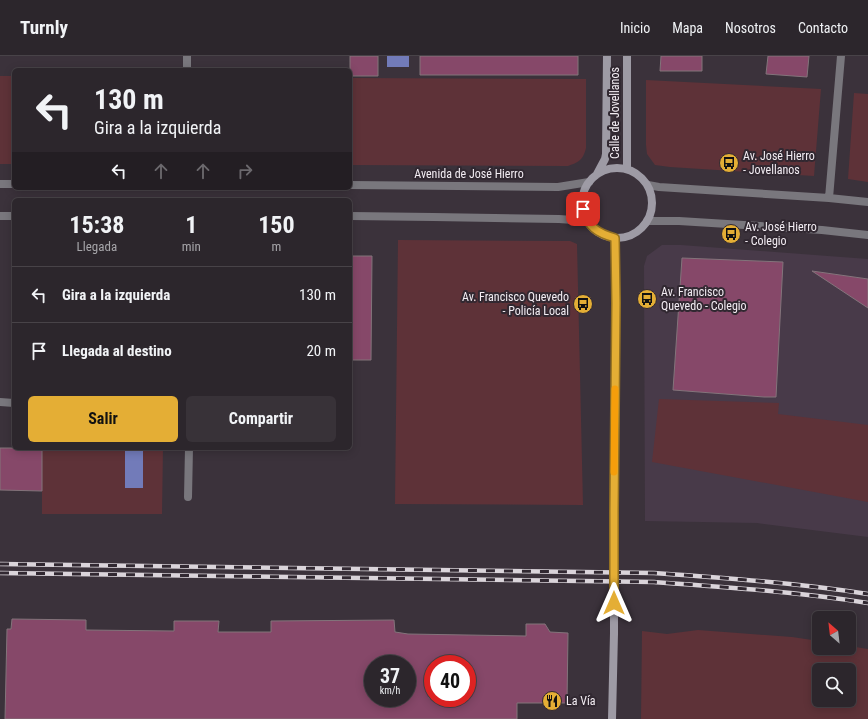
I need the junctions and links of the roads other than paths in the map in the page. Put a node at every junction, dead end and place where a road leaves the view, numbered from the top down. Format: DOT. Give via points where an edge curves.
graph roads {
  1 [pos="187,56"];
  2 [pos="607,56"];
  3 [pos="627,56"];
  4 [pos="841,56"];
  5 [pos="187,68"];
  6 [pos="627,169"];
  7 [pos="596,175"];
  8 [pos="588,182"];
  9 [pos="0,184"];
  10 [pos="12,184"];
  11 [pos="352,185"];
  12 [pos="648,185"];
  13 [pos="829,198"];
  14 [pos="868,202"];
  15 [pos="0,216"];
  16 [pos="12,216"];
  17 [pos="352,216"];
  18 [pos="587,221"];
  19 [pos="647,221"];
  20 [pos="868,235"];
  21 [pos="615,238"];
  22 [pos="0,402"];
  23 [pos="12,403"];
  24 [pos="189,450"];
  25 [pos="188,497"];
  26 [pos="612,719"];
  1 -- 5 [label="street"];
  2 -- 7 [label="street, Calle de Jovellanos" via="606,154"];
  3 -- 6 [label="street, Calle de Jovellanos"];
  4 -- 13 [label="street"];
  6 -- 7 [label="street" via="606,169"];
  6 -- 12 [label="street" via="636,173"];
  7 -- 8 [label="street"];
  8 -- 11 [label="street, Avenida de José Hierro" via="558,187"];
  8 -- 18 [label="street" via="582,200"];
  9 -- 10 [label="street"];
  12 -- 13 [label="street"];
  12 -- 19 [label="street" via="652,203"];
  13 -- 14 [label="street"];
  15 -- 16 [label="street"];
  17 -- 18 [label="street"];
  18 -- 21 [label="street" via="603,235"];
  19 -- 20 [label="street" via="822,230"];
  19 -- 21 [label="street" via="631,235"];
  21 -- 26 [label="street, bridge"];
  22 -- 23 [label="street"];
  24 -- 25 [label="street"];
}
